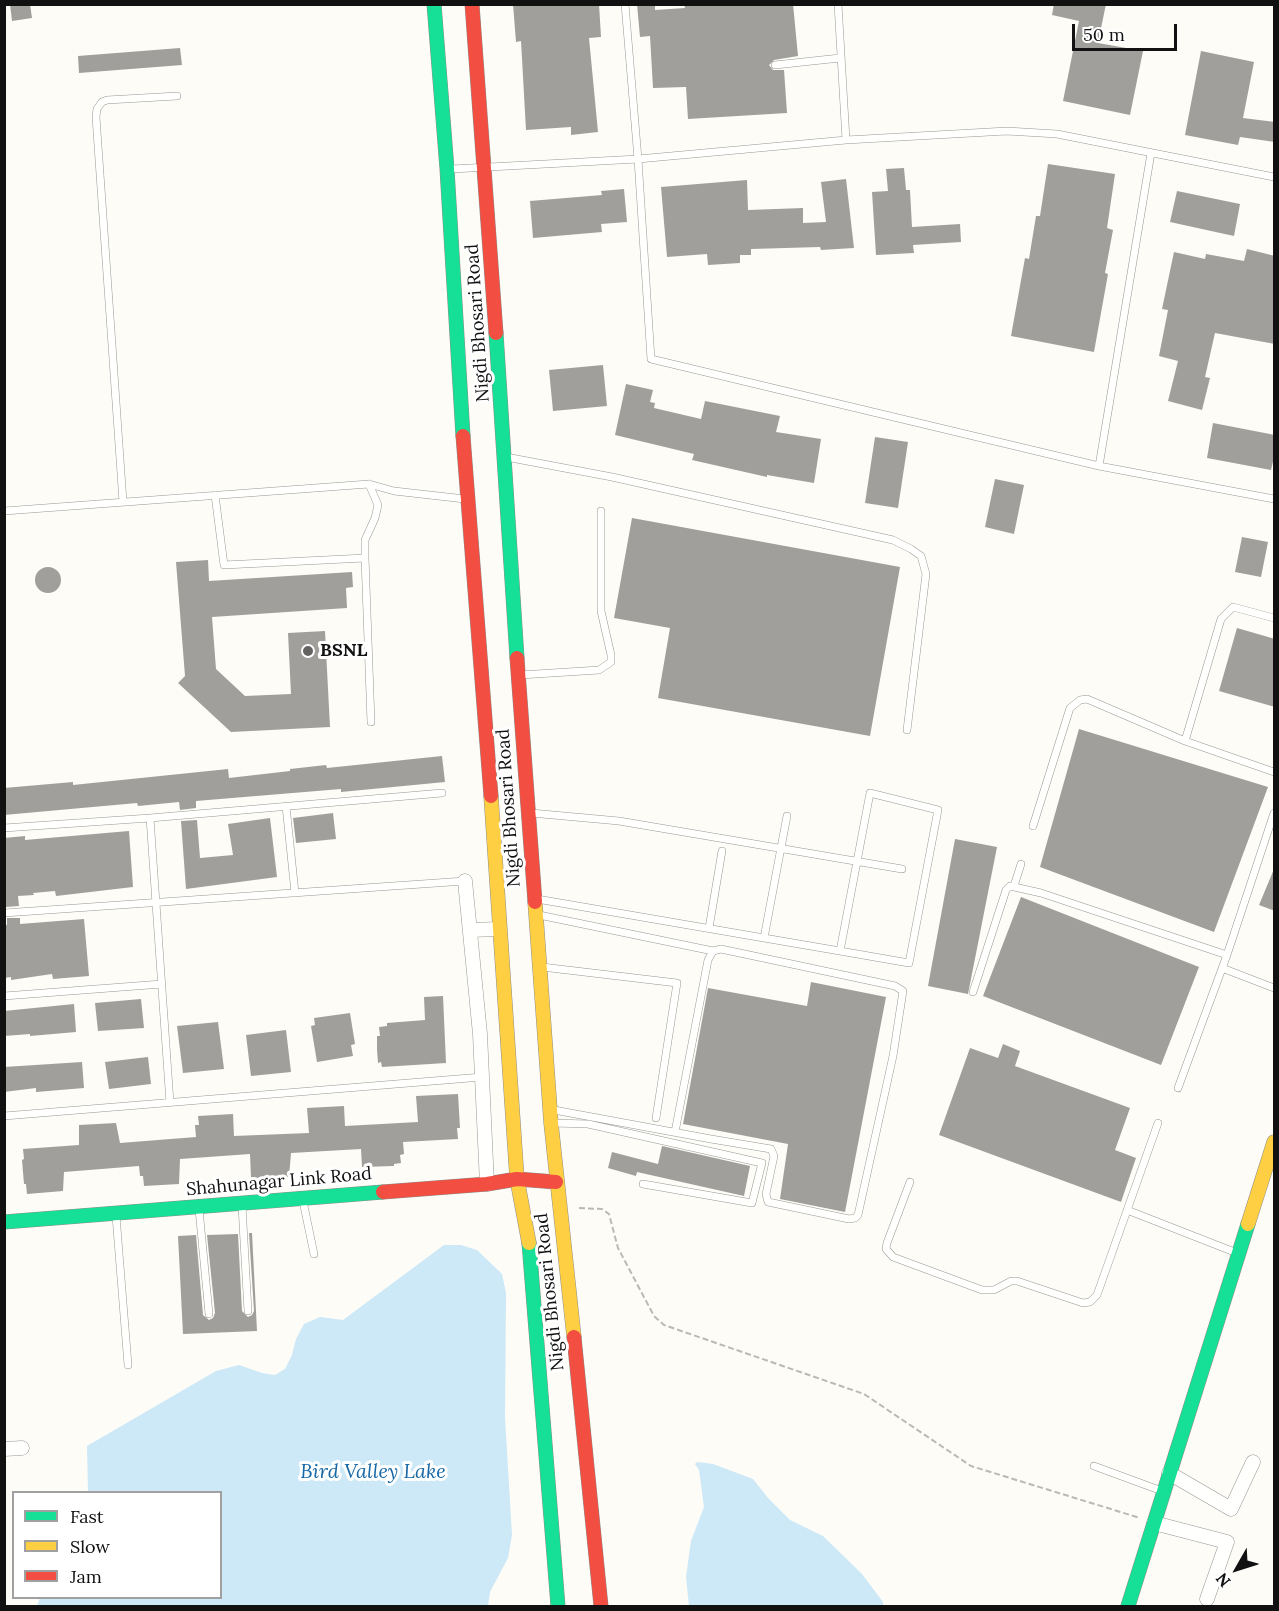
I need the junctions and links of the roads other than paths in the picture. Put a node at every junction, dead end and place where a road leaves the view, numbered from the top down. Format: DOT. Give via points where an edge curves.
graph roads {
  1 [pos="434,4"];
  2 [pos="472,4"];
  3 [pos="479,4"];
  4 [pos="625,4"];
  5 [pos="838,4"];
  6 [pos="474,24"];
  7 [pos="840,58"];
  8 [pos="775,65"];
  9 [pos="177,96"];
  10 [pos="846,140"];
  11 [pos="1151,153"];
  12 [pos="638,159"];
  13 [pos="485,167"];
  14 [pos="447,169"];
  15 [pos="1275,177"];
  16 [pos="505,456"];
  17 [pos="1099,466"];
  18 [pos="369,484"];
  19 [pos="215,495"];
  20 [pos="467,499"];
  21 [pos="1275,500"];
  22 [pos="123,502"];
  23 [pos="4,511"];
  24 [pos="601,511"];
  25 [pos="364,558"];
  26 [pos="1275,618"];
  27 [pos="518,675"];
  28 [pos="370,722"];
  29 [pos="907,729"];
  30 [pos="1185,741"];
  31 [pos="1275,772"];
  32 [pos="442,793"];
  33 [pos="286,806"];
  34 [pos="528,813"];
  35 [pos="1275,813"];
  36 [pos="787,816"];
  37 [pos="150,818"];
  38 [pos="1033,826"];
  39 [pos="4,828"];
  40 [pos="781,849"];
  41 [pos="722,851"];
  42 [pos="857,861"];
  43 [pos="1021,864"];
  44 [pos="902,869"];
  45 [pos="465,881"];
  46 [pos="1014,886"];
  47 [pos="295,893"];
  48 [pos="534,898"];
  49 [pos="156,903"];
  50 [pos="4,913"];
  51 [pos="535,914"];
  52 [pos="709,928"];
  53 [pos="499,929"];
  54 [pos="470,930"];
  55 [pos="764,938"];
  56 [pos="713,951"];
  57 [pos="840,951"];
  58 [pos="1227,956"];
  59 [pos="539,967"];
  60 [pos="1222,968"];
  61 [pos="162,984"];
  62 [pos="1275,988"];
  63 [pos="973,993"];
  64 [pos="4,996"];
  65 [pos="506,1031"];
  66 [pos="480,1034"];
  67 [pos="482,1077"];
  68 [pos="1178,1088"];
  69 [pos="170,1103"];
  70 [pos="4,1116"];
  71 [pos="550,1116"];
  72 [pos="656,1118"];
  73 [pos="1158,1123"];
  74 [pos="675,1132"];
  75 [pos="1275,1142"];
  76 [pos="517,1179"];
  77 [pos="556,1182"];
  78 [pos="910,1182"];
  79 [pos="487,1184"];
  80 [pos="643,1184"];
  81 [pos="302,1198"];
  82 [pos="242,1203"];
  83 [pos="199,1207"];
  84 [pos="1127,1210"];
  85 [pos="115,1213"];
  86 [pos="4,1222"];
  87 [pos="314,1254"];
  88 [pos="1239,1254"];
  89 [pos="248,1311"];
  90 [pos="209,1314"];
  91 [pos="128,1365"];
  92 [pos="22,1448"];
  93 [pos="4,1449"];
  94 [pos="1253,1462"];
  95 [pos="1094,1466"];
  96 [pos="1169,1473"];
  97 [pos="1164,1492"];
  98 [pos="1154,1523"];
  99 [pos="1207,1599"];
  100 [pos="558,1606"];
  101 [pos="601,1606"];
  102 [pos="1128,1606"];
  1 -- 14 [label="main road, Nigdi Bhosari Road"];
  2 -- 6 [label="main road, Nigdi Bhosari Road"];
  3 -- 6 [label="main road"];
  4 -- 12 [label="lane"];
  5 -- 7 [label="lane"];
  6 -- 13 [label="main road, Nigdi Bhosari Road"];
  7 -- 8 [label="lane"];
  7 -- 10 [label="lane"];
  9 -- 22 [label="lane" via="108,100 102,102 96,117"];
  10 -- 11 [label="lane" via="1007,131 1057,134"];
  10 -- 12 [label="lane"];
  11 -- 15 [label="lane"];
  11 -- 17 [label="lane"];
  12 -- 13 [label="lane"];
  12 -- 17 [label="lane" via="651,358"];
  13 -- 14 [label="lane"];
  13 -- 16 [label="main road, Nigdi Bhosari Road"];
  14 -- 20 [label="main road, Nigdi Bhosari Road"];
  16 -- 27 [label="main road, Nigdi Bhosari Road"];
  16 -- 29 [label="lane" via="882,538 911,549 921,556 926,574"];
  17 -- 21 [label="lane"];
  18 -- 19 [label="lane"];
  18 -- 20 [label="lane" via="394,491"];
  18 -- 25 [label="lane" via="378,505 365,540"];
  19 -- 22 [label="lane"];
  19 -- 25 [label="lane" via="224,566"];
  20 -- 53 [label="main road, Nigdi Bhosari Road"];
  22 -- 23 [label="lane"];
  24 -- 27 [label="lane" via="601,610 610,662 599,670"];
  25 -- 28 [label="lane"];
  26 -- 30 [label="lane" via="1233,608 1221,619"];
  27 -- 34 [label="main road, Nigdi Bhosari Road"];
  30 -- 31 [label="lane"];
  30 -- 38 [label="lane" via="1087,699 1080,700 1070,708"];
  32 -- 33 [label="lane"];
  33 -- 37 [label="lane"];
  33 -- 47 [label="lane"];
  34 -- 40 [label="lane" via="619,821"];
  34 -- 48 [label="main road, Nigdi Bhosari Road"];
  35 -- 58 [label="lane"];
  36 -- 40 [label="lane"];
  37 -- 39 [label="lane"];
  37 -- 49 [label="lane"];
  40 -- 42 [label="lane"];
  40 -- 55 [label="lane"];
  41 -- 52 [label="lane"];
  42 -- 44 [label="lane"];
  42 -- 57 [label="lane"];
  42 -- 57 [label="lane" via="870,793 938,810 909,963"];
  43 -- 46 [label="lane"];
  45 -- 47 [label="lane"];
  45 -- 54 [label="street"];
  46 -- 58 [label="lane"];
  46 -- 63 [label="lane" via="1006,890"];
  47 -- 49 [label="lane"];
  48 -- 51 [label="main road, Nigdi Bhosari Road"];
  48 -- 52 [label="lane"];
  49 -- 50 [label="lane"];
  49 -- 61 [label="lane"];
  51 -- 56 [label="lane"];
  51 -- 59 [label="main road, Nigdi Bhosari Road"];
  52 -- 55 [label="lane"];
  53 -- 54 [label="street"];
  53 -- 65 [label="main road, Nigdi Bhosari Road"];
  54 -- 66 [label="street"];
  55 -- 57 [label="lane"];
  56 -- 74 [label="lane" via="708,960"];
  56 -- 74 [label="lane" via="721,949 895,986 903,991 858,1215 849,1219 772,1204 766,1199 774,1156 771,1149"];
  58 -- 60 [label="lane"];
  59 -- 71 [label="main road, Nigdi Bhosari Road"];
  59 -- 72 [label="lane" via="677,983"];
  60 -- 62 [label="lane"];
  60 -- 68 [label="lane"];
  61 -- 64 [label="lane"];
  61 -- 69 [label="lane"];
  65 -- 66 [label="street"];
  65 -- 76 [label="main road, Nigdi Bhosari Road"];
  66 -- 67 [label="street"];
  67 -- 69 [label="lane"];
  67 -- 79 [label="street"];
  69 -- 70 [label="lane"];
  71 -- 74 [label="lane"];
  71 -- 77 [label="main road, Nigdi Bhosari Road"];
  71 -- 80 [label="lane" via="762,1163 752,1203"];
  73 -- 84 [label="lane"];
  75 -- 88 [label="main road"];
  76 -- 77 [label="main road, Shahunagar Link Road"];
  76 -- 79 [label="main road, Shahunagar Link Road"];
  76 -- 100 [label="main road, Nigdi Bhosari Road" via="529,1246"];
  77 -- 101 [label="main road, Nigdi Bhosari Road"];
  78 -- 84 [label="lane" via="886,1249 893,1257 982,1290 1017,1281 1089,1302 1097,1295"];
  79 -- 81 [label="main road, Shahunagar Link Road"];
  81 -- 82 [label="main road, Shahunagar Link Road"];
  81 -- 87 [label="lane"];
  82 -- 83 [label="main road, Shahunagar Link Road"];
  82 -- 89 [label="lane"];
  83 -- 85 [label="main road, Shahunagar Link Road"];
  83 -- 90 [label="lane"];
  84 -- 88 [label="lane"];
  85 -- 86 [label="main road, Shahunagar Link Road"];
  85 -- 91 [label="lane"];
  88 -- 96 [label="main road"];
  92 -- 93 [label="street"];
  94 -- 96 [label="street" via="1231,1509"];
  95 -- 97 [label="lane"];
  96 -- 97 [label="main road"];
  97 -- 98 [label="main road"];
  98 -- 99 [label="street" via="1227,1542"];
  98 -- 102 [label="main road"];
}
